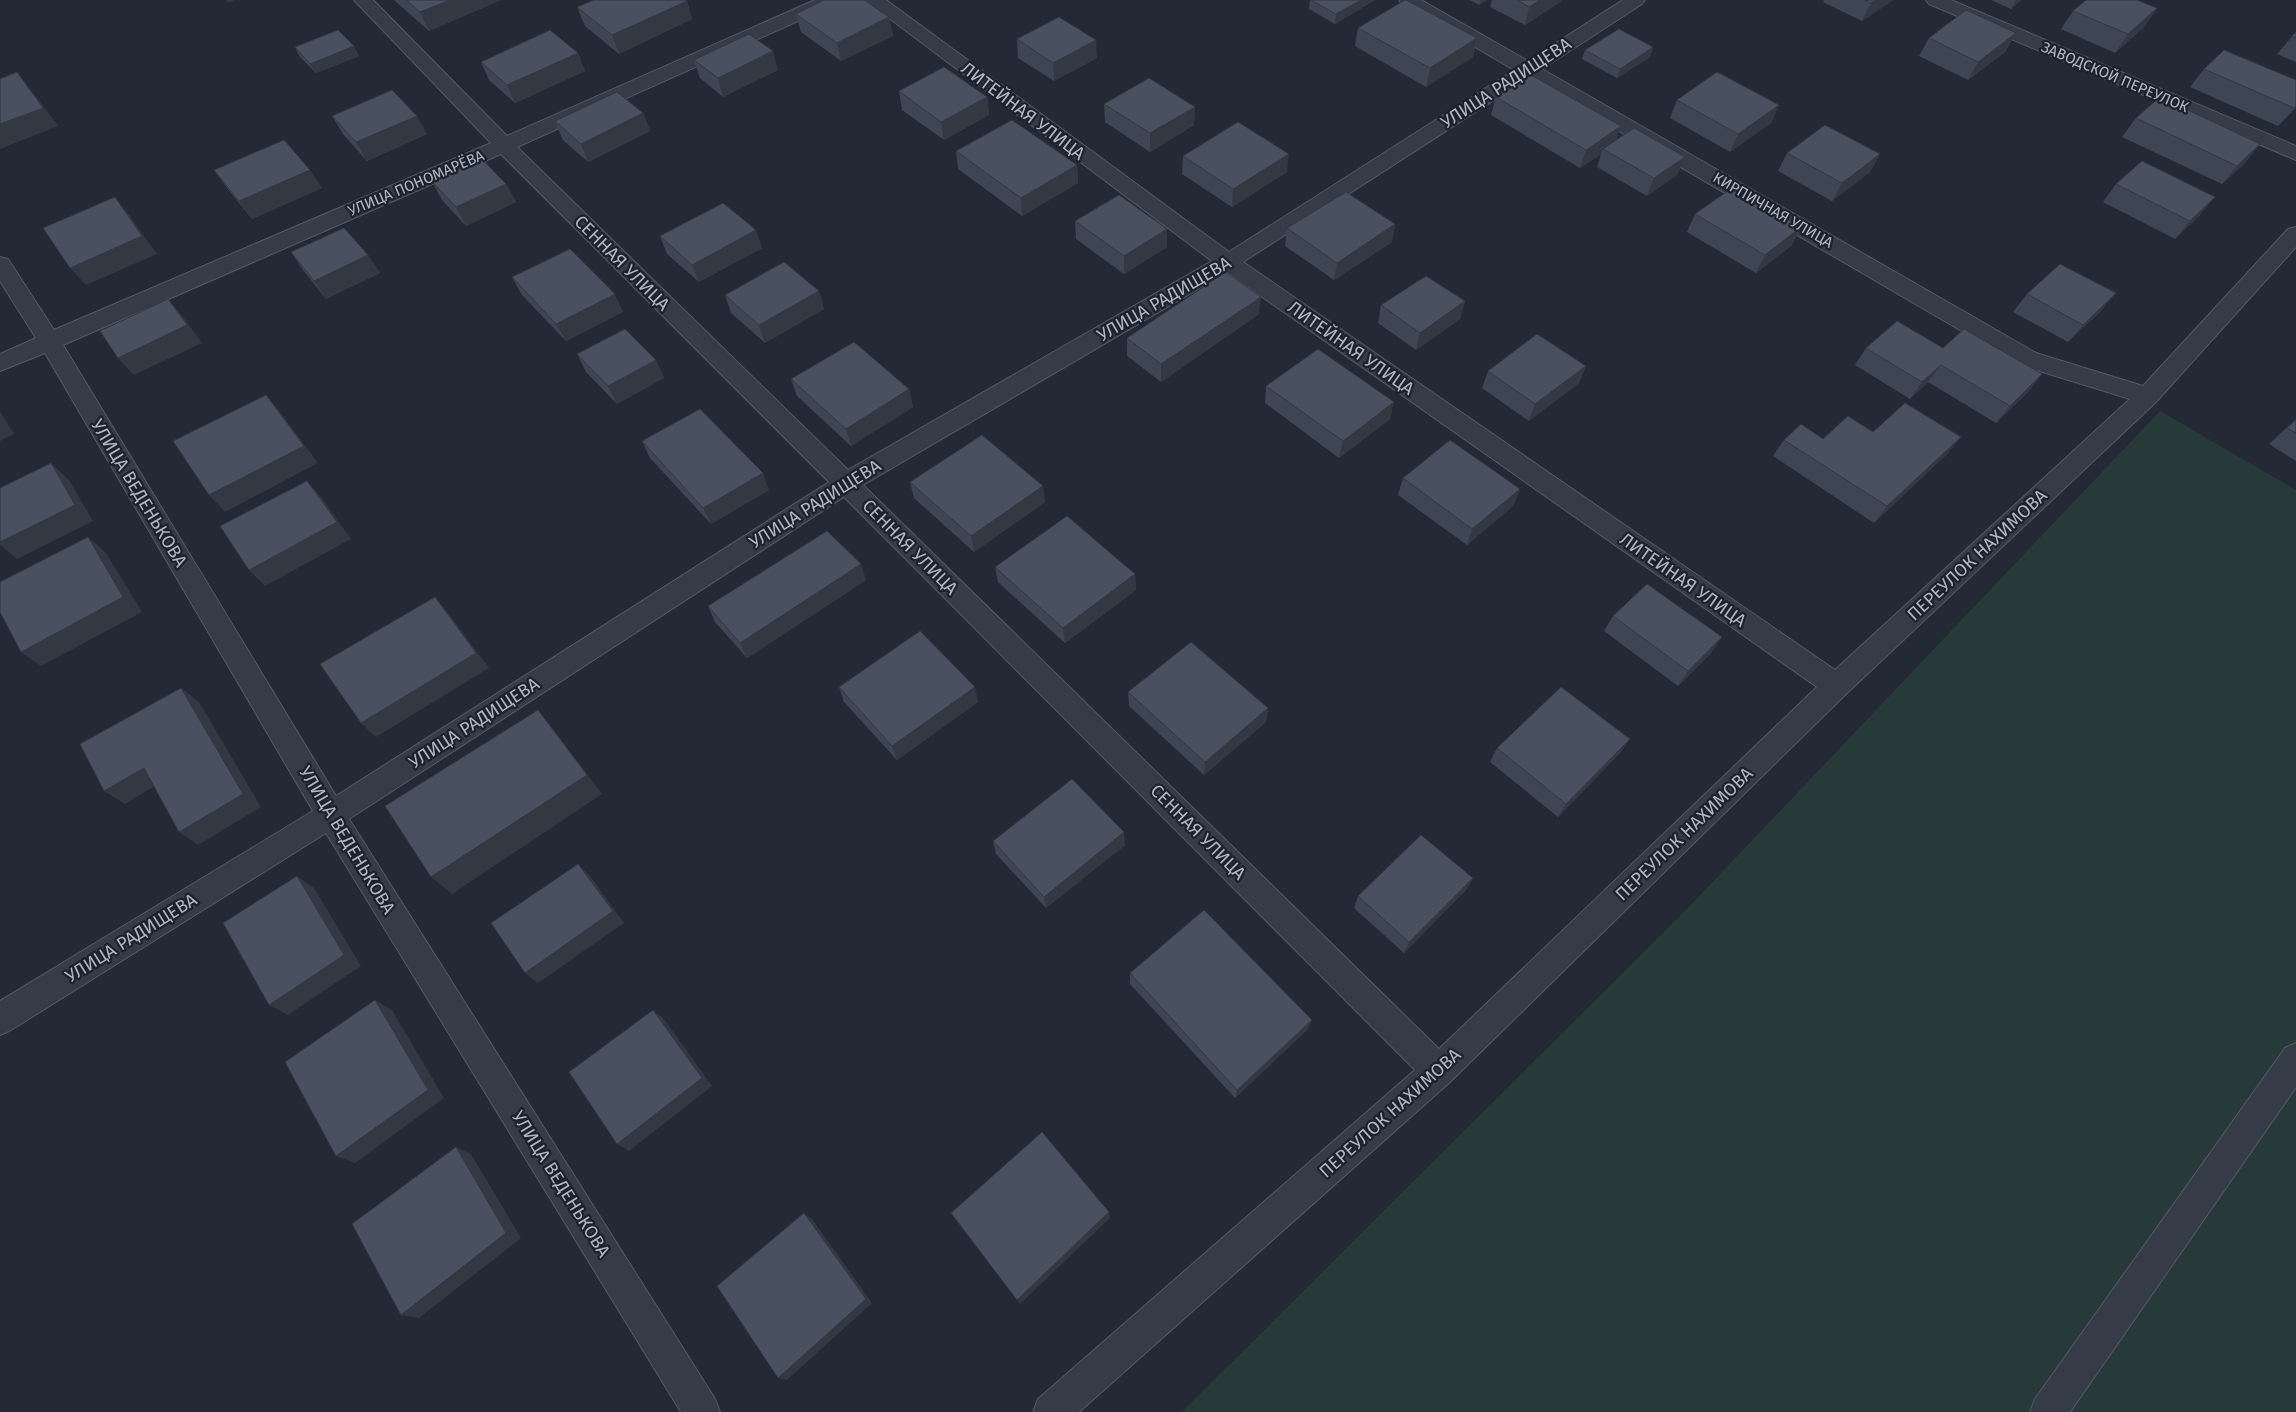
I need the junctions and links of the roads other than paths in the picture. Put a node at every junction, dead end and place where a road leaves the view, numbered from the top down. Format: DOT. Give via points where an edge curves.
graph roads {
  1 [pos="363,0"];
  2 [pos="830,0"];
  3 [pos="874,0"];
  4 [pos="1408,0"];
  5 [pos="1636,0"];
  6 [pos="1935,0"];
  7 [pos="1528,68"];
  8 [pos="504,146"];
  9 [pos="2296,154"];
  10 [pos="2296,234"];
  11 [pos="1228,262"];
  12 [pos="0,264"];
  13 [pos="49,340"];
  14 [pos="0,363"];
  15 [pos="2148,396"];
  16 [pos="846,483"];
  17 [pos="1836,686"];
  18 [pos="331,815"];
  19 [pos="0,1019"];
  20 [pos="2296,1059"];
  21 [pos="1439,1071"];
  22 [pos="702,1412"];
  23 [pos="1051,1412"];
  24 [pos="2048,1412"];
  1 -- 8 [label="street, СЕННАЯ УЛИЦА"];
  2 -- 8 [label="street, УЛИЦА ПОНОМАРЁВА"];
  3 -- 11 [label="street, ЛИТЕЙНАЯ УЛИЦА"];
  4 -- 7 [label="street, КИРПИЧНАЯ УЛИЦА"];
  5 -- 7 [label="street, УЛИЦА РАДИЩЕВА"];
  6 -- 9 [label="street, ЗАВОДСКОЙ ПЕРЕУЛОК"];
  7 -- 11 [label="street, УЛИЦА РАДИЩЕВА"];
  7 -- 15 [label="street, КИРПИЧНАЯ УЛИЦА" via="2028,359"];
  8 -- 13 [label="street, УЛИЦА ПОНОМАРЁВА"];
  8 -- 16 [label="street, СЕННАЯ УЛИЦА"];
  10 -- 15 [label="street, ПЕРЕУЛОК НАХИМОВА"];
  11 -- 16 [label="street, УЛИЦА РАДИЩЕВА"];
  11 -- 17 [label="street, ЛИТЕЙНАЯ УЛИЦА"];
  12 -- 13 [label="street, УЛИЦА ВЕДЕНЬКОВА"];
  13 -- 14 [label="street, УЛИЦА ПОНОМАРЁВА"];
  13 -- 18 [label="street, УЛИЦА ВЕДЕНЬКОВА"];
  15 -- 17 [label="street, ПЕРЕУЛОК НАХИМОВА"];
  16 -- 18 [label="street, УЛИЦА РАДИЩЕВА"];
  16 -- 21 [label="street, СЕННАЯ УЛИЦА"];
  17 -- 21 [label="street, ПЕРЕУЛОК НАХИМОВА"];
  18 -- 19 [label="street, УЛИЦА РАДИЩЕВА"];
  18 -- 22 [label="street, УЛИЦА ВЕДЕНЬКОВА"];
  20 -- 24 [label="street"];
  21 -- 23 [label="street, ПЕРЕУЛОК НАХИМОВА"];
}
